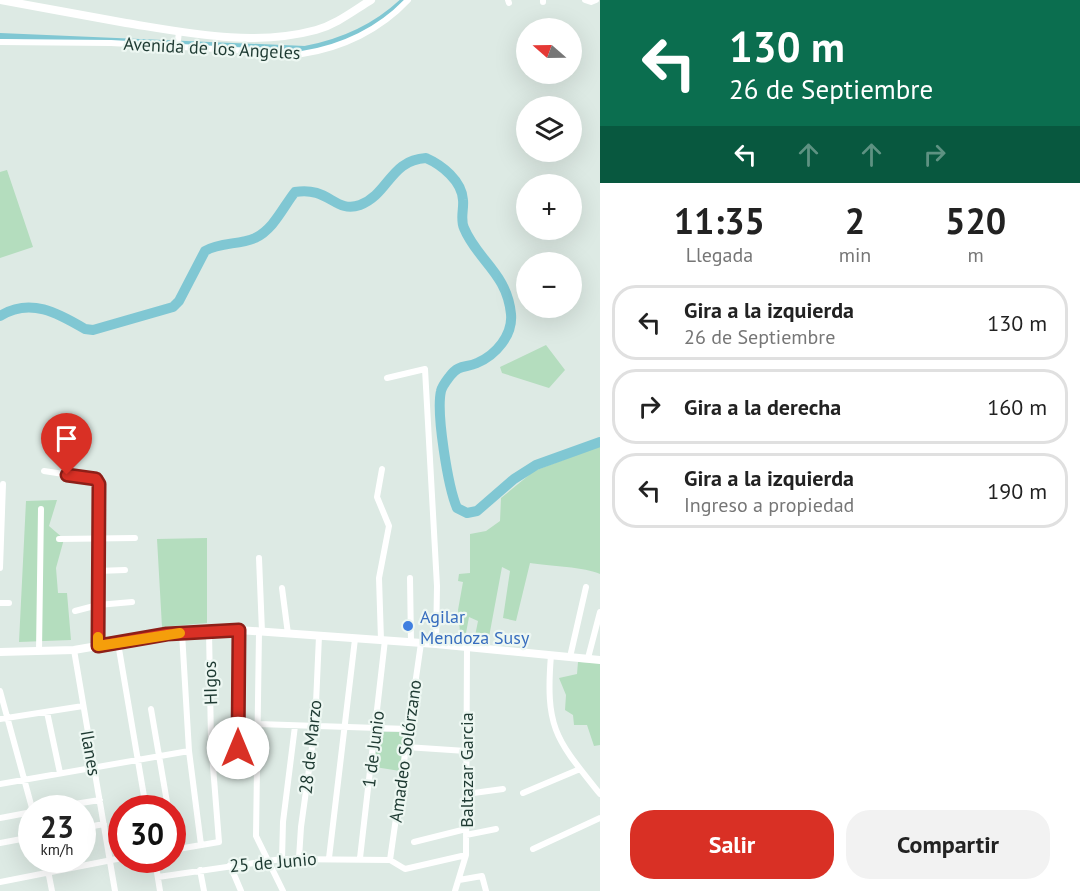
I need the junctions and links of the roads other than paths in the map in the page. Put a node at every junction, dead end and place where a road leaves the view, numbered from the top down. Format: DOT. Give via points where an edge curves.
graph roads {
  1 [pos="0,0"];
  2 [pos="371,0"];
  3 [pos="408,0"];
  4 [pos="585,0"];
  5 [pos="596,0"];
  6 [pos="178,41"];
  7 [pos="0,42"];
  8 [pos="387,378"];
  9 [pos="382,469"];
  10 [pos="44,471"];
  11 [pos="3,484"];
  12 [pos="41,509"];
  13 [pos="97,538"];
  14 [pos="135,538"];
  15 [pos="59,539"];
  16 [pos="0,550"];
  17 [pos="259,558"];
  18 [pos="0,568"];
  19 [pos="125,570"];
  20 [pos="97,571"];
  21 [pos="410,578"];
  22 [pos="282,588"];
  23 [pos="586,588"];
  24 [pos="132,602"];
  25 [pos="0,603"];
  26 [pos="9,603"];
  27 [pos="98,605"];
  28 [pos="75,611"];
  29 [pos="600,612"];
  30 [pos="239,630"];
  31 [pos="208,631"];
  32 [pos="261,632"];
  33 [pos="182,633"];
  34 [pos="288,634"];
  35 [pos="319,636"];
  36 [pos="355,639"];
  37 [pos="383,640"];
  38 [pos="118,642"];
  39 [pos="411,642"];
  40 [pos="421,643"];
  41 [pos="436,644"];
  42 [pos="98,646"];
  43 [pos="467,646"];
  44 [pos="74,650"];
  45 [pos="39,651"];
  46 [pos="0,652"];
  47 [pos="551,655"];
  48 [pos="570,657"];
  49 [pos="588,658"];
  50 [pos="600,660"];
  51 [pos="0,691"];
  52 [pos="83,706"];
  53 [pos="151,709"];
  54 [pos="47,712"];
  55 [pos="4,719"];
  56 [pos="258,724"];
  57 [pos="296,726"];
  58 [pos="315,726"];
  59 [pos="345,727"];
  60 [pos="375,727"];
  61 [pos="408,729"];
  62 [pos="406,747"];
  63 [pos="238,748"];
  64 [pos="189,751"];
  65 [pos="466,751"];
  66 [pos="160,757"];
  67 [pos="137,760"];
  68 [pos="94,767"];
  69 [pos="580,769"];
  70 [pos="60,773"];
  71 [pos="25,779"];
  72 [pos="0,784"];
  73 [pos="503,789"];
  74 [pos="523,793"];
  75 [pos="600,793"];
  76 [pos="466,794"];
  77 [pos="29,795"];
  78 [pos="144,795"];
  79 [pos="166,795"];
  80 [pos="100,800"];
  81 [pos="96,801"];
  82 [pos="18,814"];
  83 [pos="0,818"];
  84 [pos="600,818"];
  85 [pos="104,824"];
  86 [pos="96,825"];
  87 [pos="496,829"];
  88 [pos="466,832"];
  89 [pos="18,840"];
  90 [pos="0,843"];
  91 [pos="414,843"];
  92 [pos="201,845"];
  93 [pos="108,848"];
  94 [pos="186,848"];
  95 [pos="532,849"];
  96 [pos="466,855"];
  97 [pos="299,858"];
  98 [pos="329,858"];
  99 [pos="360,858"];
  100 [pos="282,859"];
  101 [pos="267,860"];
  102 [pos="390,860"];
  103 [pos="230,865"];
  104 [pos="200,870"];
  105 [pos="44,873"];
  106 [pos="49,873"];
  107 [pos="112,873"];
  108 [pos="157,873"];
  109 [pos="158,877"];
  110 [pos="459,880"];
  111 [pos="0,882"];
  112 [pos="52,891"];
  113 [pos="115,891"];
  114 [pos="160,891"];
  115 [pos="204,891"];
  116 [pos="241,891"];
  117 [pos="284,891"];
  118 [pos="454,891"];
  119 [pos="486,891"];
  1 -- 6 [label="street"];
  2 -- 6 [label="street" via="347,18 307,32"];
  3 -- 6 [label="street, Avenida de los Angeles" via="368,31 316,52 283,54"];
  4 -- 5 [label="street"];
  6 -- 7 [label="street, Avenida de los Angeles"];
  8 -- 41 [label="street" via="425,369 437,586"];
  9 -- 37 [label="street, 1 de Junio" via="377,497 389,526 380,578"];
  10 -- 13 [label="street" via="96,479"];
  11 -- 16 [label="street"];
  12 -- 45 [label="street"];
  13 -- 14 [label="street"];
  13 -- 15 [label="street"];
  13 -- 20 [label="street"];
  16 -- 18 [label="street"];
  17 -- 32 [label="street"];
  19 -- 20 [label="street"];
  20 -- 27 [label="street"];
  21 -- 39 [label="street"];
  22 -- 34 [label="street"];
  23 -- 48 [label="street"];
  24 -- 27 [label="street"];
  25 -- 26 [label="street"];
  27 -- 28 [label="street"];
  27 -- 42 [label="street"];
  29 -- 49 [label="street"];
  30 -- 31 [label="street"];
  30 -- 32 [label="street"];
  30 -- 63 [label="street"];
  31 -- 33 [label="street"];
  31 -- 92 [label="street, HIgos" via="219,842"];
  32 -- 34 [label="street"];
  32 -- 56 [label="street"];
  33 -- 38 [label="street"];
  33 -- 64 [label="street"];
  34 -- 35 [label="street"];
  35 -- 36 [label="street"];
  35 -- 58 [label="street, 28 de Marzo"];
  36 -- 37 [label="street"];
  36 -- 59 [label="street"];
  37 -- 39 [label="street"];
  37 -- 60 [label="street, 1 de Junio"];
  38 -- 42 [label="street"];
  38 -- 67 [label="street"];
  39 -- 40 [label="street"];
  40 -- 41 [label="street"];
  40 -- 61 [label="street, Amadeo Solórzano"];
  41 -- 43 [label="street"];
  42 -- 44 [label="street"];
  43 -- 47 [label="street"];
  43 -- 65 [label="street, Baltazar Garcia"];
  44 -- 45 [label="street"];
  44 -- 52 [label="street, Ilanes"];
  45 -- 46 [label="street"];
  47 -- 48 [label="street"];
  47 -- 69 [label="street" via="554,731"];
  48 -- 49 [label="street"];
  49 -- 50 [label="street"];
  51 -- 55 [label="street"];
  52 -- 54 [label="street"];
  52 -- 68 [label="street, Ilanes"];
  53 -- 66 [label="street"];
  54 -- 55 [label="street"];
  54 -- 70 [label="street"];
  55 -- 71 [label="street"];
  56 -- 57 [label="street"];
  56 -- 101 [label="street" via="256,830"];
  57 -- 58 [label="street"];
  57 -- 100 [label="street"];
  58 -- 59 [label="street"];
  58 -- 97 [label="street, 28 de Marzo"];
  59 -- 60 [label="street"];
  59 -- 98 [label="street"];
  60 -- 61 [label="street"];
  60 -- 99 [label="street, 1 de Junio"];
  61 -- 62 [label="street, Amadeo Solórzano"];
  62 -- 65 [label="street"];
  62 -- 102 [label="street, Amadeo Solórzano"];
  64 -- 66 [label="street"];
  64 -- 92 [label="street"];
  65 -- 76 [label="street, Baltazar Garcia"];
  66 -- 67 [label="street"];
  66 -- 79 [label="street"];
  67 -- 68 [label="street"];
  67 -- 78 [label="street"];
  68 -- 70 [label="street"];
  68 -- 80 [label="street, Ilanes"];
  69 -- 74 [label="street"];
  69 -- 75 [label="street"];
  70 -- 71 [label="street"];
  71 -- 72 [label="street"];
  71 -- 77 [label="street"];
  73 -- 76 [label="street"];
  76 -- 88 [label="street, Baltazar Garcia"];
  80 -- 81 [label="street"];
  80 -- 85 [label="street, Ilanes"];
  82 -- 83 [label="street"];
  84 -- 95 [label="street"];
  85 -- 86 [label="street"];
  85 -- 93 [label="street, Ilanes"];
  87 -- 88 [label="street"];
  88 -- 91 [label="street"];
  88 -- 96 [label="street, Baltazar Garcia"];
  89 -- 90 [label="street"];
  92 -- 94 [label="street"];
  96 -- 102 [label="street, 25 de Junio" via="405,869"];
  96 -- 110 [label="street, Baltazar Garcia"];
  97 -- 98 [label="street, 25 de Junio"];
  97 -- 100 [label="street, 25 de Junio"];
  98 -- 99 [label="street, 25 de Junio"];
  99 -- 102 [label="street, 25 de Junio"];
  100 -- 101 [label="street, 25 de Junio"];
  101 -- 103 [label="street, 25 de Junio"];
  101 -- 117 [label="street"];
  103 -- 104 [label="street, 25 de Junio"];
  103 -- 116 [label="street"];
  104 -- 109 [label="street, 25 de Junio"];
  104 -- 115 [label="street"];
  105 -- 111 [label="street"];
  106 -- 112 [label="street"];
  107 -- 113 [label="street, Ilanes"];
  108 -- 109 [label="street"];
  109 -- 114 [label="street"];
  110 -- 118 [label="street, Baltazar Garcia"];
  110 -- 119 [label="street" via="482,876"];
}
